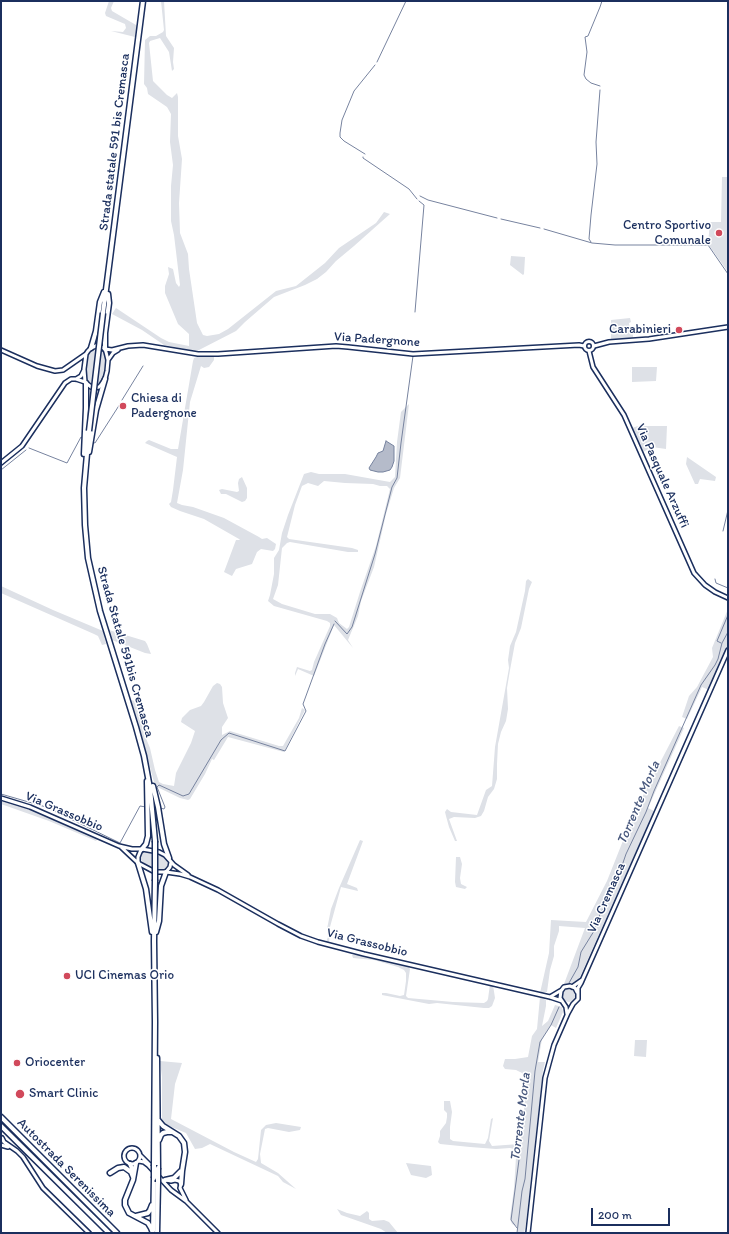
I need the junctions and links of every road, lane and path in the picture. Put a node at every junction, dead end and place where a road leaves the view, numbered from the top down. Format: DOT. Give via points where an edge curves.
graph roads {
  1 [pos="143,1"];
  2 [pos="107,286"];
  3 [pos="728,327"];
  4 [pos="584,346"];
  5 [pos="594,346"];
  6 [pos="91,348"];
  7 [pos="122,348"];
  8 [pos="105,349"];
  9 [pos="1,350"];
  10 [pos="590,351"];
  11 [pos="86,354"];
  12 [pos="108,360"];
  13 [pos="77,362"];
  14 [pos="84,370"];
  15 [pos="76,379"];
  16 [pos="105,379"];
  17 [pos="85,383"];
  18 [pos="1,463"];
  19 [pos="85,466"];
  20 [pos="728,598"];
  21 [pos="728,650"];
  22 [pos="146,769"];
  23 [pos="1,798"];
  24 [pos="119,846"];
  25 [pos="142,849"];
  26 [pos="170,860"];
  27 [pos="138,863"];
  28 [pos="166,872"];
  29 [pos="190,877"];
  30 [pos="154,941"];
  31 [pos="582,980"];
  32 [pos="572,987"];
  33 [pos="561,990"];
  34 [pos="578,993"];
  35 [pos="550,997"];
  36 [pos="562,1002"];
  37 [pos="573,1004"];
  38 [pos="566,1016"];
  39 [pos="155,1022"];
  40 [pos="1,1117"];
  41 [pos="157,1118"];
  42 [pos="1,1126"];
  43 [pos="174,1132"];
  44 [pos="1,1140"];
  45 [pos="158,1143"];
  46 [pos="10,1147"];
  47 [pos="140,1155"];
  48 [pos="138,1162"];
  49 [pos="130,1164"];
  50 [pos="156,1166"];
  51 [pos="182,1171"];
  52 [pos="110,1173"];
  53 [pos="134,1173"];
  54 [pos="133,1180"];
  55 [pos="165,1180"];
  56 [pos="173,1180"];
  57 [pos="181,1186"];
  58 [pos="170,1187"];
  59 [pos="173,1191"];
  60 [pos="186,1201"];
  61 [pos="154,1202"];
  62 [pos="136,1216"];
  63 [pos="89,1233"];
  64 [pos="109,1233"];
  65 [pos="117,1233"];
  66 [pos="153,1233"];
  67 [pos="158,1233"];
  68 [pos="218,1233"];
  69 [pos="528,1233"];
  1 -- 2 [label="highway, Strada statale 591 bis Cremasca"];
  2 -- 6 [label="highway" via="100,302"];
  2 -- 8 [label="highway" via="109,303"];
  2 -- 19 [label="highway, Strada Statale 591bis Cremasca, bridge"];
  3 -- 5 [label="street, Via Padergnone"];
  4 -- 5 [label="street, Via Padergnone" via="592,342"];
  4 -- 7 [label="street, Via Padergnone" via="413,354 348,346 207,354 143,345"];
  4 -- 10 [label="street"];
  5 -- 10 [label="street"];
  6 -- 8 [label="street, Via Padergnone" via="98,346"];
  6 -- 11 [label="street"];
  7 -- 8 [label="street, Via Padergnone"];
  7 -- 12 [label="street" via="113,353"];
  8 -- 12 [label="street"];
  9 -- 13 [label="street" via="37,366 55,370 63,370"];
  10 -- 20 [label="street, Via Pasquale Arzuffi" via="593,367 624,415 694,573 705,585"];
  11 -- 13 [label="street"];
  11 -- 14 [label="street"];
  12 -- 16 [label="street"];
  13 -- 14 [label="street" via="81,363"];
  14 -- 15 [label="street"];
  14 -- 17 [label="street"];
  15 -- 17 [label="street"];
  15 -- 18 [label="street" via="65,383 26,442"];
  16 -- 17 [label="street" via="97,388"];
  16 -- 19 [label="highway"];
  17 -- 19 [label="highway"];
  19 -- 22 [label="highway, Strada Statale 591bis Cremasca" via="88,558 100,611 136,727"];
  21 -- 31 [label="street, Via Cremasca"];
  22 -- 25 [label="highway" via="148,836"];
  22 -- 26 [label="highway"];
  22 -- 30 [label="highway, Strada Statale 591bis Cremasca, bridge" via="153,806 155,841"];
  23 -- 24 [label="street, Via Grassobbio" via="30,807"];
  24 -- 25 [label="street, Via Grassobbio"];
  24 -- 27 [label="street, Via Grassobbio"];
  25 -- 26 [label="street, Via Grassobbio" via="159,852"];
  25 -- 27 [label="street" via="138,855"];
  26 -- 28 [label="street" via="170,867"];
  26 -- 29 [label="street, Via Grassobbio"];
  27 -- 28 [label="street, Via Grassobbio" via="155,872"];
  27 -- 30 [label="highway" via="146,889"];
  28 -- 29 [label="street, Via Grassobbio"];
  28 -- 30 [label="highway" via="161,886 159,921"];
  29 -- 35 [label="street, Via Grassobbio" via="232,897 294,933 318,942"];
  30 -- 39 [label="highway"];
  31 -- 32 [label="street"];
  31 -- 34 [label="street, Via Cremasca"];
  32 -- 33 [label="street" via="567,986"];
  32 -- 34 [label="street"];
  33 -- 35 [label="street"];
  33 -- 36 [label="street"];
  34 -- 37 [label="street"];
  35 -- 36 [label="street, Via Grassobbio"];
  36 -- 37 [label="street"];
  36 -- 38 [label="street"];
  37 -- 38 [label="street"];
  38 -- 69 [label="street" via="545,1078"];
  39 -- 41 [label="highway"];
  39 -- 50 [label="highway"];
  40 -- 65 [label="highway, Autostrada Serenissima"];
  41 -- 43 [label="highway" via="163,1126"];
  41 -- 45 [label="highway"];
  42 -- 64 [label="highway, Autostrada Serenissima"];
  43 -- 45 [label="highway" via="163,1133"];
  43 -- 51 [label="highway" via="182,1138 185,1145"];
  44 -- 46 [label="street"];
  44 -- 46 [label="street"];
  45 -- 50 [label="highway"];
  46 -- 63 [label="street" via="23,1157 43,1188"];
  47 -- 48 [label="street"];
  47 -- 49 [label="street" via="139,1150 134,1147 128,1148 124,1152 124,1158"];
  47 -- 55 [label="street"];
  48 -- 49 [label="street"];
  48 -- 53 [label="highway"];
  48 -- 58 [label="street" via="148,1165"];
  49 -- 53 [label="highway"];
  50 -- 61 [label="highway, bridge"];
  50 -- 67 [label="highway, bridge"];
  51 -- 55 [label="highway" via="176,1177"];
  51 -- 56 [label="highway"];
  51 -- 57 [label="highway"];
  52 -- 54 [label="highway" via="118,1168 124,1168 131,1172"];
  53 -- 54 [label="highway"];
  54 -- 62 [label="highway" via="125,1205 129,1213"];
  55 -- 56 [label="street"];
  56 -- 57 [label="street" via="179,1181"];
  56 -- 58 [label="street"];
  57 -- 59 [label="street"];
  57 -- 60 [label="street"];
  58 -- 59 [label="street"];
  59 -- 60 [label="street"];
  60 -- 68 [label="street"];
  61 -- 62 [label="highway" via="148,1213"];
  61 -- 66 [label="highway"];
  62 -- 66 [label="highway" via="148,1223"];
}
